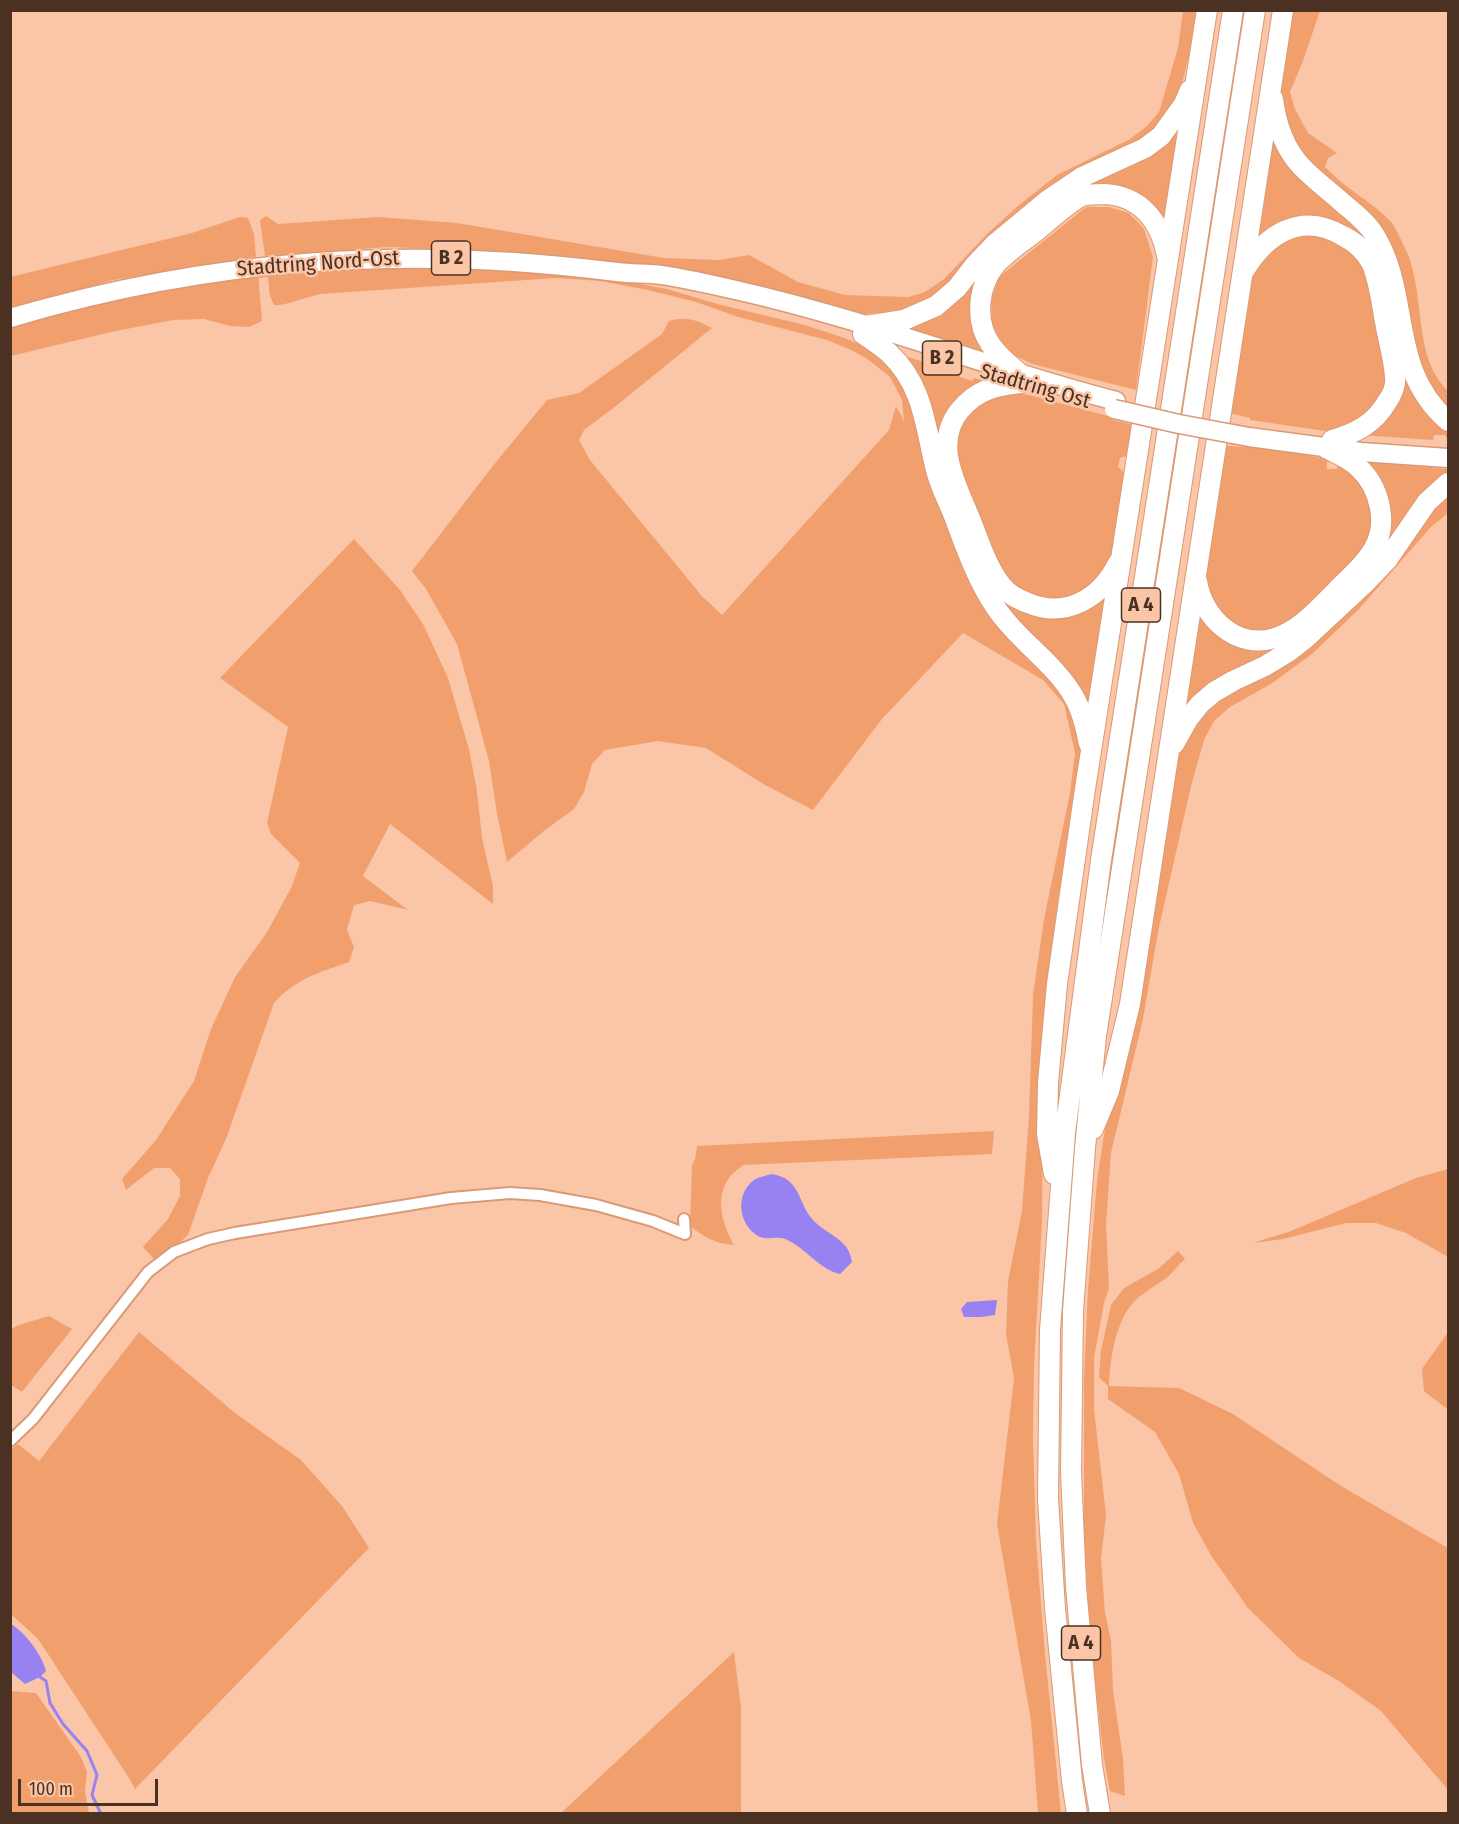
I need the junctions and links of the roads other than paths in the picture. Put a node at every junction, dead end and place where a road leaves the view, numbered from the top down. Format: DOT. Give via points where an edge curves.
graph roads {
  1 [pos="1207,10"];
  2 [pos="1233,10"];
  3 [pos="1255,10"];
  4 [pos="1283,10"];
  5 [pos="1198,73"];
  6 [pos="1271,86"];
  7 [pos="1168,262"];
  8 [pos="1242,276"];
  9 [pos="10,318"];
  10 [pos="865,330"];
  11 [pos="1020,379"];
  12 [pos="1449,421"];
  13 [pos="1329,444"];
  14 [pos="1449,448"];
  15 [pos="1449,458"];
  16 [pos="1449,483"];
  17 [pos="1123,553"];
  18 [pos="1196,571"];
  19 [pos="1167,757"];
  20 [pos="1090,760"];
  21 [pos="1085,1148"];
  22 [pos="1059,1200"];
  23 [pos="684,1219"];
  24 [pos="10,1441"];
  25 [pos="1077,1814"];
  26 [pos="1100,1814"];
  1 -- 5 [label="highway"];
  2 -- 22 [label="highway, A 4" via="1101,860"];
  3 -- 21 [label="highway, A 4" via="1098,1026"];
  4 -- 6 [label="highway"];
  5 -- 7 [label="highway"];
  5 -- 10 [label="highway" via="1184,104 1161,136 1145,148 1082,177 1048,200 995,244 936,306 904,320"];
  6 -- 8 [label="highway"];
  6 -- 12 [label="highway" via="1274,110 1290,151 1300,165 1373,232 1390,274 1409,362 1428,400"];
  7 -- 11 [label="highway" via="1157,224 1132,200 1116,195 1081,197 1009,252 987,278 980,312 989,344"];
  7 -- 17 [label="highway"];
  8 -- 13 [label="highway" via="1264,244 1294,228 1310,226 1332,229 1356,243 1371,262 1396,378 1392,395 1371,423"];
  8 -- 18 [label="highway"];
  9 -- 10 [label="highway, Stadtring Nord-Ost / B 2" via="103,293 230,270 360,258 453,258 629,273"];
  10 -- 11 [label="highway, B 2"];
  10 -- 20 [label="highway" via="903,369 915,388 936,472 979,578 1010,627 1052,667 1075,698 1086,730"];
  11 -- 13 [label="highway, Stadtring Ost / B 2, bridge" via="1179,424"];
  11 -- 17 [label="highway" via="970,398 953,419 946,439 954,478 990,568 1016,598 1036,607 1057,609 1075,605 1099,591"];
  13 -- 14 [label="highway, Stadtring Ost / B 2"];
  13 -- 15 [label="highway, Stadtring Ost / B 2"];
  13 -- 18 [label="highway" via="1360,468 1370,481 1382,512 1375,548 1318,608 1292,630 1275,638 1236,636 1205,608"];
  16 -- 19 [label="highway" via="1427,502 1387,560 1364,585 1306,638 1200,704"];
  17 -- 20 [label="highway"];
  18 -- 19 [label="highway"];
  19 -- 21 [label="highway" via="1130,1004 1109,1091"];
  20 -- 22 [label="highway" via="1057,984 1048,1083 1047,1134"];
  21 -- 26 [label="highway, A 4" via="1072,1311 1071,1472 1076,1587"];
  22 -- 25 [label="highway, A 4" via="1050,1330 1048,1499 1057,1631"];
  23 -- 24 [label="street" via="685,1234 596,1205 530,1194 489,1194 207,1239 174,1252 148,1272 33,1419"];
}
